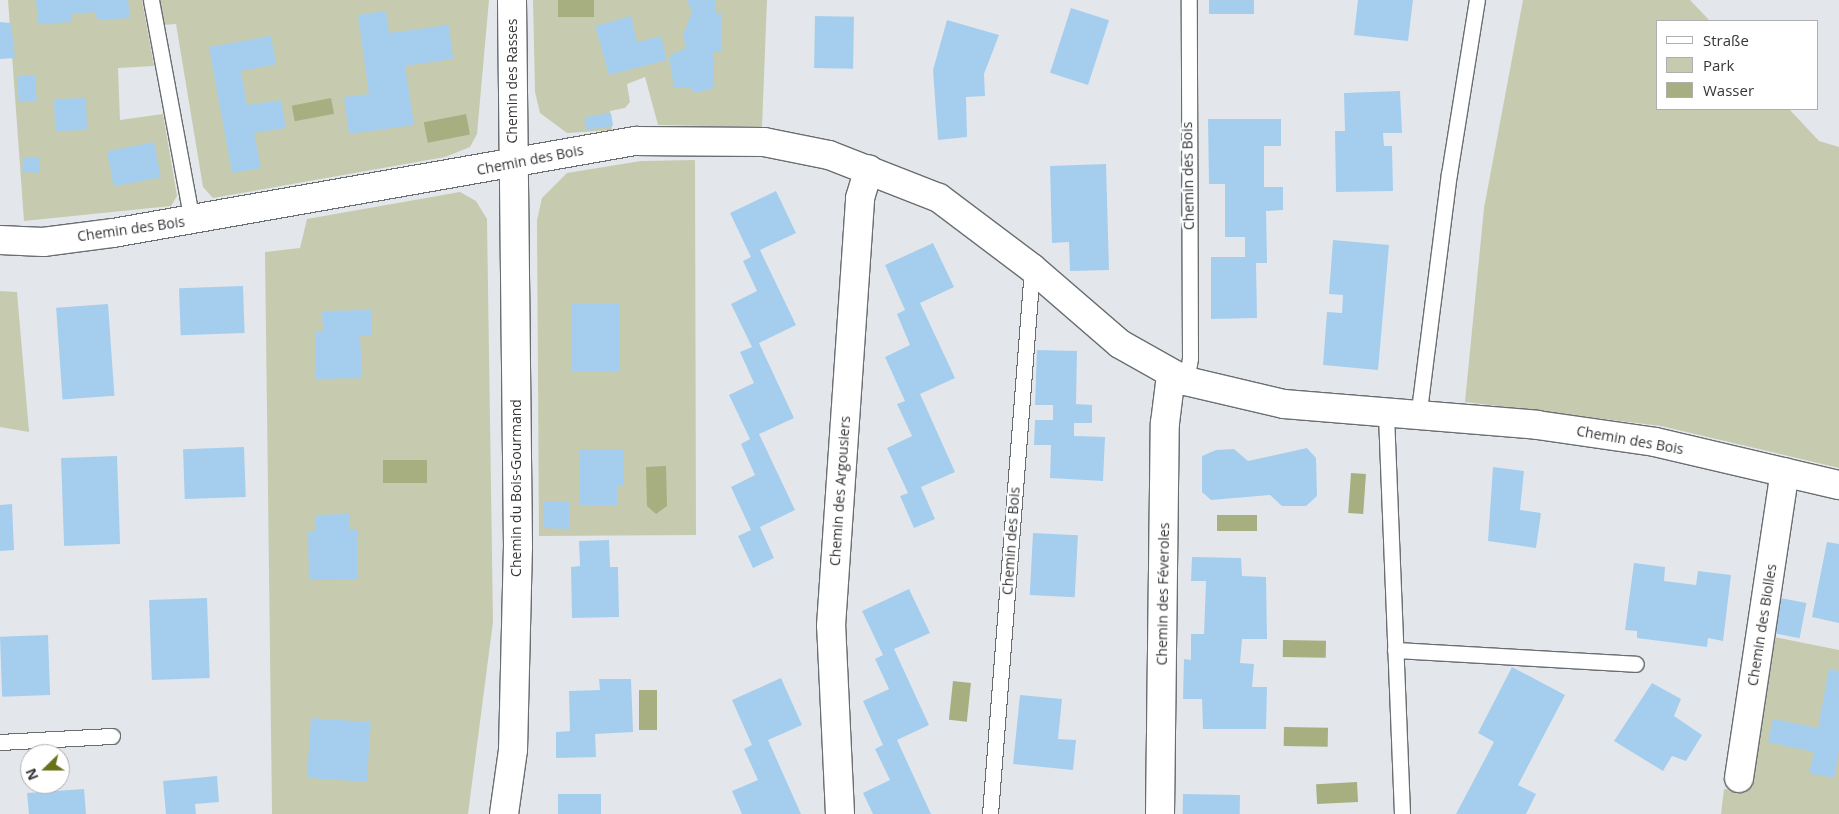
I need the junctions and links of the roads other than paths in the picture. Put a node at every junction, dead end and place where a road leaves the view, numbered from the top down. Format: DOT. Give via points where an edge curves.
graph roads {
  1 [pos="151,0"];
  2 [pos="512,0"];
  3 [pos="1190,0"];
  4 [pos="1477,0"];
  5 [pos="512,162"];
  6 [pos="869,168"];
  7 [pos="192,221"];
  8 [pos="0,240"];
  9 [pos="1032,268"];
  10 [pos="1178,378"];
  11 [pos="1386,415"];
  12 [pos="1418,418"];
  13 [pos="1785,472"];
  14 [pos="1839,485"];
  15 [pos="1396,650"];
  16 [pos="1636,664"];
  17 [pos="112,736"];
  18 [pos="0,742"];
  19 [pos="1739,778"];
  20 [pos="504,814"];
  21 [pos="840,814"];
  22 [pos="990,814"];
  23 [pos="1160,814"];
  24 [pos="1402,814"];
  1 -- 7 [label="lane"];
  2 -- 5 [label="street, Chemin des Rasses"];
  3 -- 10 [label="lane, Chemin des Bois" via="1190,358"];
  4 -- 12 [label="lane" via="1449,174"];
  5 -- 6 [label="street, Chemin des Bois" via="670,139 797,147"];
  5 -- 7 [label="street, Chemin des Bois"];
  5 -- 20 [label="street, Chemin du Bois-Gourmand" via="518,547 513,750"];
  6 -- 9 [label="street, Chemin des Bois" via="939,198"];
  6 -- 21 [label="street, Chemin des Argousiers" via="860,198 831,626"];
  7 -- 8 [label="street, Chemin des Bois" via="44,242"];
  9 -- 10 [label="street, Chemin des Bois" via="1120,344"];
  9 -- 22 [label="lane, Chemin des Bois"];
  10 -- 11 [label="street, Chemin des Bois" via="1284,404"];
  10 -- 23 [label="street, Chemin des Féveroles" via="1166,423"];
  11 -- 12 [label="street, Chemin des Bois"];
  11 -- 15 [label="lane"];
  12 -- 13 [label="street, Chemin des Bois" via="1537,424 1645,440"];
  13 -- 14 [label="street, Chemin des Bois"];
  13 -- 19 [label="street, Chemin des Biolles"];
  15 -- 16 [label="lane"];
  15 -- 24 [label="lane"];
  17 -- 18 [label="lane"];
}
